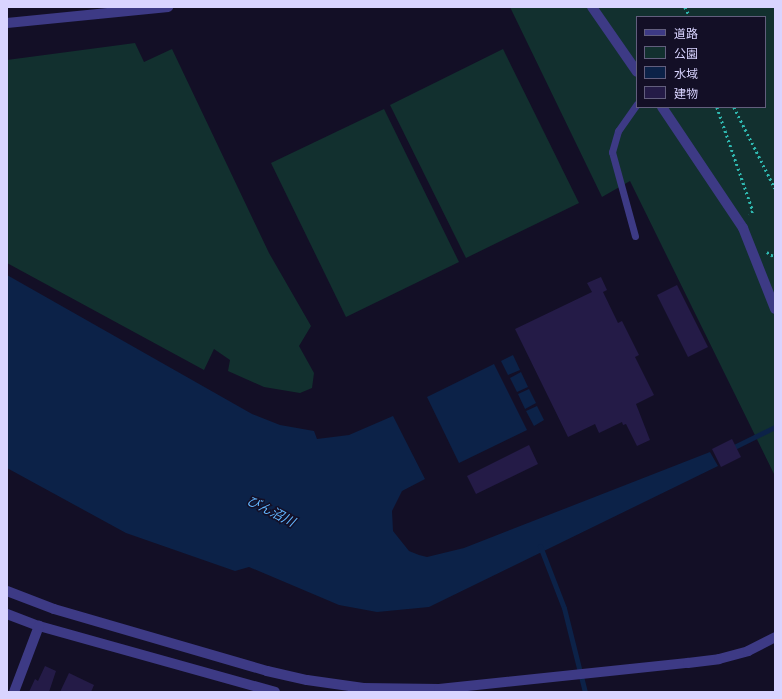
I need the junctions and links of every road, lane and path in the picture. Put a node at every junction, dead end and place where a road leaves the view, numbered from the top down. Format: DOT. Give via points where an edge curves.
graph roads {
  1 [pos="168,7"];
  2 [pos="592,7"];
  3 [pos="685,7"];
  4 [pos="690,16"];
  5 [pos="7,23"];
  6 [pos="636,71"];
  7 [pos="636,105"];
  8 [pos="663,108"];
  9 [pos="717,108"];
  10 [pos="735,108"];
  11 [pos="775,188"];
  12 [pos="744,228"];
  13 [pos="635,236"];
  14 [pos="775,309"];
  15 [pos="7,591"];
  16 [pos="7,614"];
  17 [pos="39,626"];
  18 [pos="775,637"];
  19 [pos="14,692"];
  20 [pos="275,692"];
  1 -- 5 [label="street"];
  2 -- 6 [label="street"];
  3 -- 4 [label="path"];
  7 -- 13 [label="lane" via="618,131 612,152"];
  8 -- 12 [label="street"];
  9 -- 12 [label="path" via="752,211"];
  10 -- 11 [label="path"];
  12 -- 14 [label="street"];
  15 -- 18 [label="street" via="54,609 252,666 307,680 363,688 439,689 688,663 720,659 748,651"];
  16 -- 17 [label="street"];
  17 -- 19 [label="street"];
  17 -- 20 [label="street"];
}
